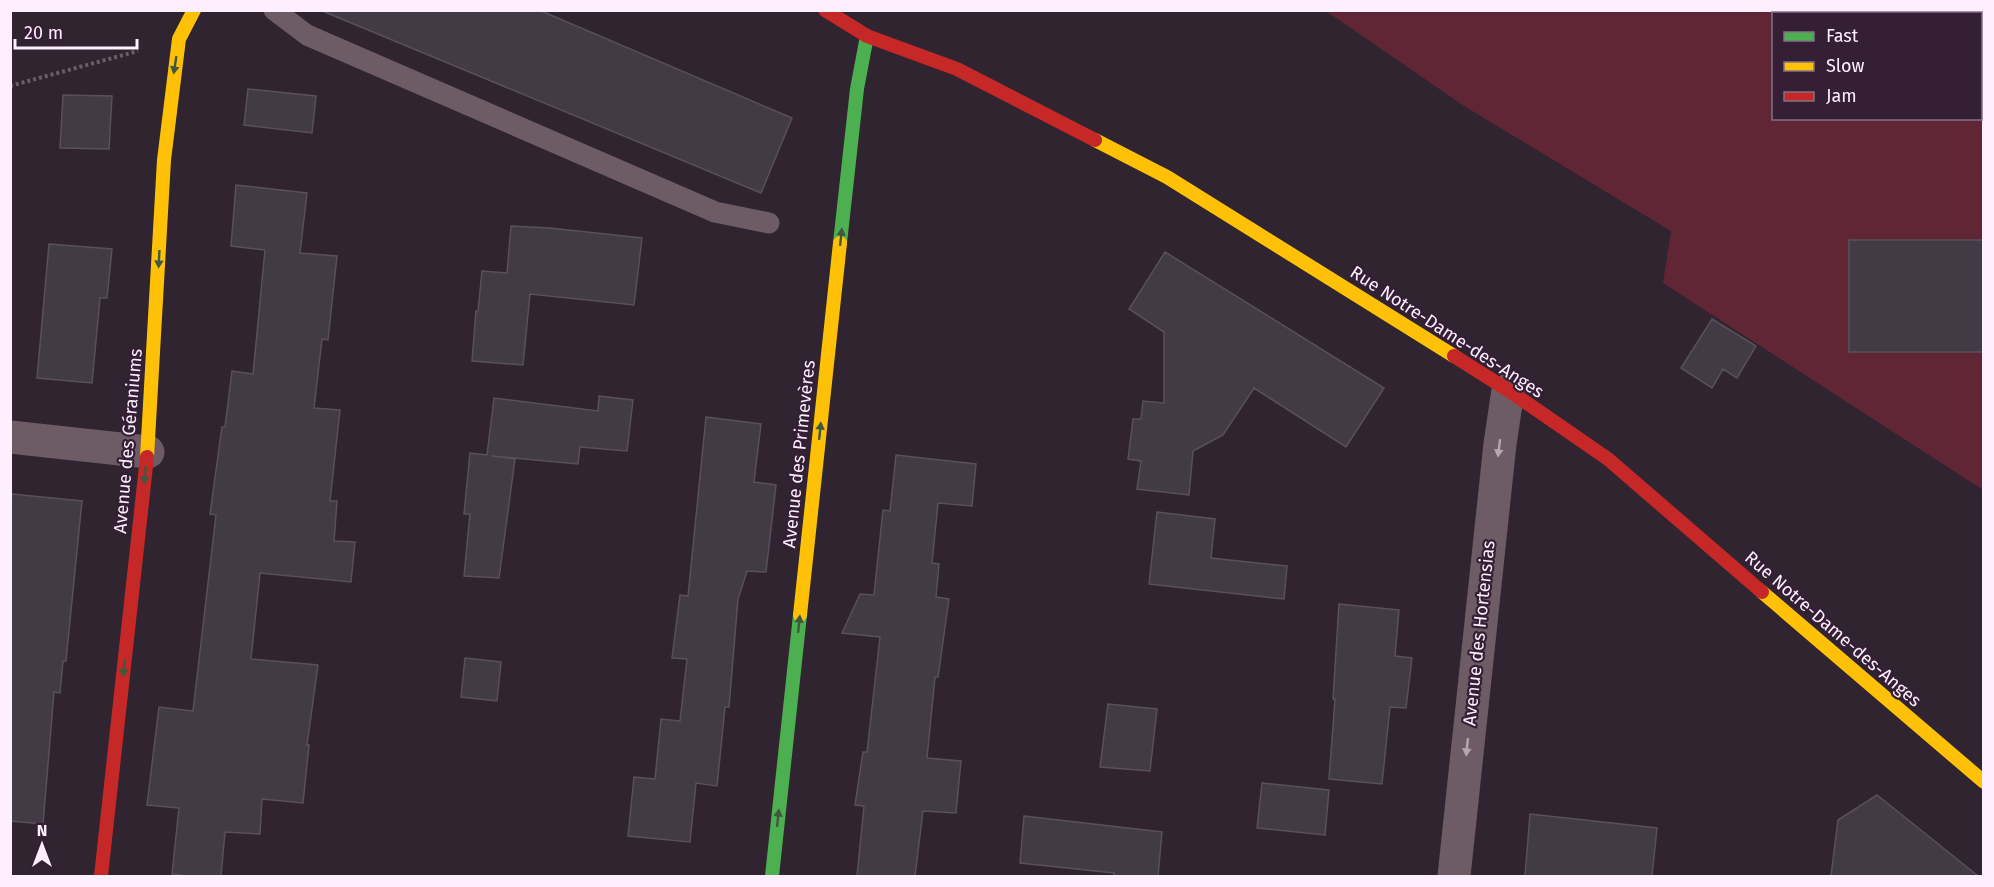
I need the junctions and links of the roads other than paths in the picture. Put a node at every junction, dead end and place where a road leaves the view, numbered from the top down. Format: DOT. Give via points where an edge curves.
graph roads {
  1 [pos="194,10"];
  2 [pos="274,10"];
  3 [pos="825,10"];
  4 [pos="867,36"];
  5 [pos="769,223"];
  6 [pos="1508,390"];
  7 [pos="10,437"];
  8 [pos="148,452"];
  9 [pos="1983,782"];
  10 [pos="101,876"];
  11 [pos="772,876"];
  12 [pos="1454,876"];
  1 -- 8 [label="street, Avenue des Géraniums, one-way" via="179,39 164,160"];
  2 -- 5 [label="lane" via="307,35 715,212"];
  3 -- 4 [label="street, Rue Notre-Dame-des-Anges"];
  4 -- 6 [label="street, Rue Notre-Dame-des-Anges" via="957,69 1167,177"];
  11 -- 4 [label="street, Avenue des Primevères, one-way" via="855,100"];
  6 -- 9 [label="street, Rue Notre-Dame-des-Anges" via="1608,459"];
  6 -- 12 [label="street, Avenue des Hortensias, one-way"];
  7 -- 8 [label="street"];
  8 -- 10 [label="street, Avenue des Géraniums, one-way"];
}
